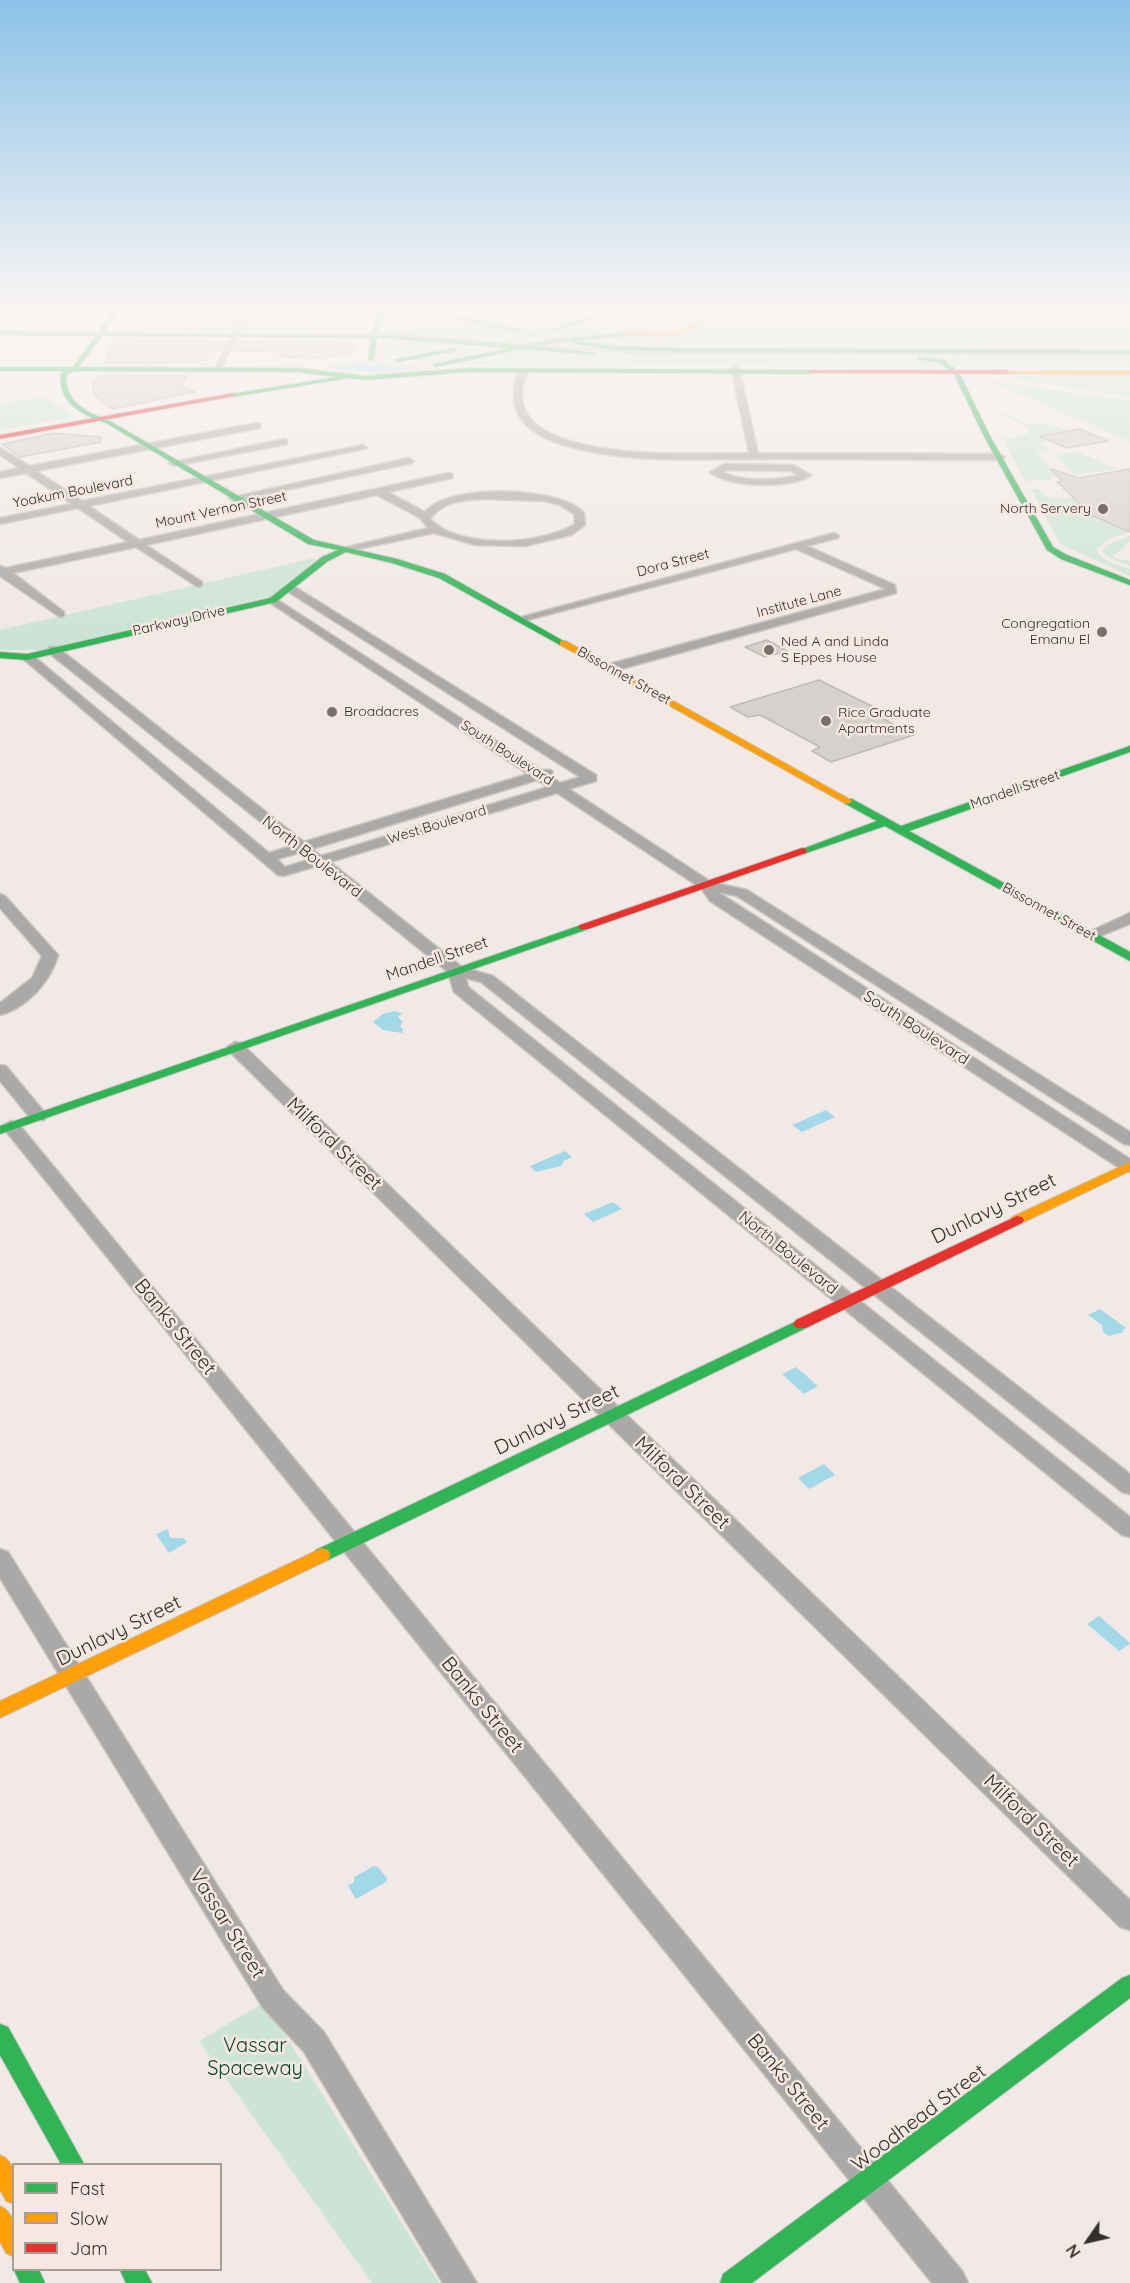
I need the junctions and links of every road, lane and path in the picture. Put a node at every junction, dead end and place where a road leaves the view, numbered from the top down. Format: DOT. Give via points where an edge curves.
graph roads {
  1 [pos="101,417"];
  2 [pos="118,417"];
  3 [pos="523,417"];
  4 [pos="745,417"];
  5 [pos="979,417"];
  6 [pos="105,419"];
  7 [pos="257,426"];
  8 [pos="0,437"];
  9 [pos="284,442"];
  10 [pos="147,447"];
  11 [pos="363,448"];
  12 [pos="0,451"];
  13 [pos="754,456"];
  14 [pos="1000,457"];
  15 [pos="409,461"];
  16 [pos="174,463"];
  17 [pos="746,466"];
  18 [pos="767,466"];
  19 [pos="28,470"];
  20 [pos="0,475"];
  21 [pos="449,476"];
  22 [pos="203,480"];
  23 [pos="378,491"];
  24 [pos="234,498"];
  25 [pos="79,504"];
  26 [pos="265,516"];
  27 [pos="426,517"];
  28 [pos="0,520"];
  29 [pos="434,530"];
  30 [pos="834,537"];
  31 [pos="386,541"];
  32 [pos="137,543"];
  33 [pos="797,546"];
  34 [pos="343,551"];
  35 [pos="1,571"];
  36 [pos="442,576"];
  37 [pos="1130,583"];
  38 [pos="198,584"];
  39 [pos="291,589"];
  40 [pos="273,600"];
  41 [pos="60,614"];
  42 [pos="520,619"];
  43 [pos="53,650"];
  44 [pos="0,655"];
  45 [pos="27,657"];
  46 [pos="610,669"];
  47 [pos="425,674"];
  48 [pos="397,681"];
  49 [pos="170,744"];
  50 [pos="1130,749"];
  51 [pos="140,752"];
  52 [pos="1130,760"];
  53 [pos="571,765"];
  54 [pos="540,775"];
  55 [pos="591,778"];
  56 [pos="559,787"];
  57 [pos="886,822"];
  58 [pos="901,830"];
  59 [pos="914,837"];
  60 [pos="300,848"];
  61 [pos="266,858"];
  62 [pos="317,861"];
  63 [pos="284,872"];
  64 [pos="706,885"];
  65 [pos="0,899"];
  66 [pos="1130,918"];
  67 [pos="1090,935"];
  68 [pos="1130,957"];
  69 [pos="456,970"];
  70 [pos="0,1010"];
  71 [pos="235,1047"];
  72 [pos="0,1070"];
  73 [pos="38,1116"];
  74 [pos="6,1128"];
  75 [pos="1130,1140"];
  76 [pos="1129,1166"];
  77 [pos="878,1287"];
  78 [pos="848,1302"];
  79 [pos="613,1415"];
  80 [pos="1130,1486"];
  81 [pos="1130,1529"];
  82 [pos="349,1542"];
  83 [pos="0,1558"];
  84 [pos="73,1675"];
  85 [pos="0,1710"];
  86 [pos="1130,1918"];
  87 [pos="1130,1985"];
  88 [pos="0,2034"];
  89 [pos="72,2163"];
  90 [pos="0,2166"];
  91 [pos="868,2180"];
  92 [pos="12,2189"];
  93 [pos="0,2218"];
  94 [pos="12,2241"];
  95 [pos="461,2283"];
  96 [pos="732,2283"];
  97 [pos="952,2283"];
  1 -- 6 [label="main road, Bissonnet Street"];
  2 -- 6 [label="main road"];
  3 -- 13 [label="street" via="529,425 555,438 595,449 639,455"];
  4 -- 13 [label="street"];
  5 -- 14 [label="main road"];
  6 -- 8 [label="main road"];
  6 -- 10 [label="main road, Bissonnet Street"];
  7 -- 10 [label="street"];
  9 -- 16 [label="street"];
  10 -- 16 [label="main road, Bissonnet Street"];
  10 -- 19 [label="street"];
  11 -- 22 [label="street, Yoakum Boulevard"];
  12 -- 19 [label="street"];
  13 -- 14 [label="street"];
  13 -- 17 [label="street" via="747,459"];
  13 -- 18 [label="street" via="766,461"];
  14 -- 37 [label="main road" via="1050,548"];
  15 -- 24 [label="street"];
  16 -- 22 [label="main road, Bissonnet Street"];
  17 -- 18 [label="street"];
  17 -- 18 [label="street" via="724,467 714,472 763,481 806,475 799,469"];
  19 -- 20 [label="street"];
  19 -- 25 [label="street"];
  21 -- 23 [label="street, Mount Vernon Street"];
  22 -- 24 [label="main road, Bissonnet Street"];
  22 -- 25 [label="street, Yoakum Boulevard"];
  23 -- 26 [label="street, Mount Vernon Street"];
  23 -- 27 [label="street"];
  24 -- 26 [label="main road, Bissonnet Street"];
  25 -- 28 [label="street, Yoakum Boulevard"];
  25 -- 32 [label="street"];
  26 -- 32 [label="street, Mount Vernon Street"];
  26 -- 34 [label="main road, Bissonnet Street" via="311,542"];
  27 -- 29 [label="street"];
  27 -- 29 [label="street" via="449,502 504,496 561,503 576,509 581,520 576,528 562,535 530,542 471,541"];
  29 -- 31 [label="street"];
  30 -- 33 [label="street, Dora Street"];
  31 -- 34 [label="street"];
  31 -- 36 [label="main road"];
  32 -- 35 [label="street, Mount Vernon Street"];
  32 -- 38 [label="street"];
  33 -- 42 [label="street, Dora Street"];
  33 -- 46 [label="street, Institute Lane" via="891,587 892,591"];
  34 -- 36 [label="main road, Bissonnet Street" via="400,562"];
  34 -- 39 [label="main road, Parkway Drive" via="332,554"];
  35 -- 41 [label="street"];
  36 -- 42 [label="main road, Bissonnet Street"];
  39 -- 40 [label="main road, Parkway Drive"];
  39 -- 47 [label="street, South Boulevard"];
  40 -- 43 [label="main road, Parkway Drive"];
  40 -- 48 [label="street, South Boulevard"];
  42 -- 46 [label="main road, Bissonnet Street"];
  43 -- 45 [label="main road, Parkway Drive"];
  43 -- 49 [label="street, North Boulevard"];
  44 -- 45 [label="main road, Parkway Drive"];
  45 -- 51 [label="street, North Boulevard"];
  46 -- 57 [label="main road, Bissonnet Street"];
  47 -- 48 [label="street"];
  47 -- 53 [label="street, South Boulevard"];
  48 -- 54 [label="street, South Boulevard"];
  49 -- 51 [label="street"];
  49 -- 60 [label="street, North Boulevard"];
  50 -- 58 [label="main road, Mandell Street"];
  51 -- 61 [label="street, North Boulevard"];
  52 -- 59 [label="main road, Mandell Street"];
  53 -- 54 [label="street, West Boulevard"];
  53 -- 55 [label="street, South Boulevard"];
  54 -- 56 [label="street, South Boulevard"];
  54 -- 60 [label="street, West Boulevard"];
  55 -- 56 [label="street, West Boulevard"];
  56 -- 62 [label="street, West Boulevard"];
  56 -- 64 [label="street, South Boulevard"];
  57 -- 58 [label="main road, Bissonnet Street"];
  57 -- 64 [label="main road, Mandell Street"];
  58 -- 59 [label="main road, Bissonnet Street"];
  59 -- 67 [label="main road, Bissonnet Street"];
  60 -- 61 [label="street, West Boulevard"];
  60 -- 62 [label="street, North Boulevard"];
  61 -- 63 [label="street, North Boulevard"];
  62 -- 63 [label="street, West Boulevard"];
  62 -- 69 [label="street, North Boulevard"];
  64 -- 69 [label="main road, Mandell Street"];
  64 -- 75 [label="street, South Boulevard" via="742,893"];
  64 -- 76 [label="street, South Boulevard" via="716,898"];
  65 -- 70 [label="street" via="50,955 47,972 31,990"];
  66 -- 67 [label="street"];
  67 -- 68 [label="main road, Bissonnet Street"];
  69 -- 71 [label="main road, Mandell Street"];
  69 -- 77 [label="street, North Boulevard" via="487,979"];
  69 -- 78 [label="street, North Boulevard" via="460,989"];
  71 -- 73 [label="main road, Mandell Street"];
  71 -- 79 [label="street, Milford Street"];
  72 -- 73 [label="street"];
  73 -- 74 [label="main road, Mandell Street"];
  74 -- 82 [label="street, Banks Street"];
  76 -- 77 [label="main road, Dunlavy Street"];
  77 -- 78 [label="main road, Dunlavy Street"];
  77 -- 80 [label="street, North Boulevard"];
  78 -- 79 [label="main road, Dunlavy Street"];
  78 -- 81 [label="street, North Boulevard"];
  79 -- 82 [label="main road, Dunlavy Street"];
  79 -- 86 [label="street, Milford Street"];
  82 -- 84 [label="main road, Dunlavy Street"];
  82 -- 91 [label="street, Banks Street"];
  83 -- 84 [label="street, Vassar Street"];
  84 -- 85 [label="main road, Dunlavy Street"];
  84 -- 95 [label="street, Vassar Street" via="273,1999 314,2042"];
  87 -- 91 [label="main road, Woodhead Street"];
  88 -- 89 [label="main road"];
  90 -- 92 [label="main road"];
  91 -- 96 [label="main road, Woodhead Street"];
  91 -- 97 [label="street, Banks Street"];
  93 -- 94 [label="main road"];
}
